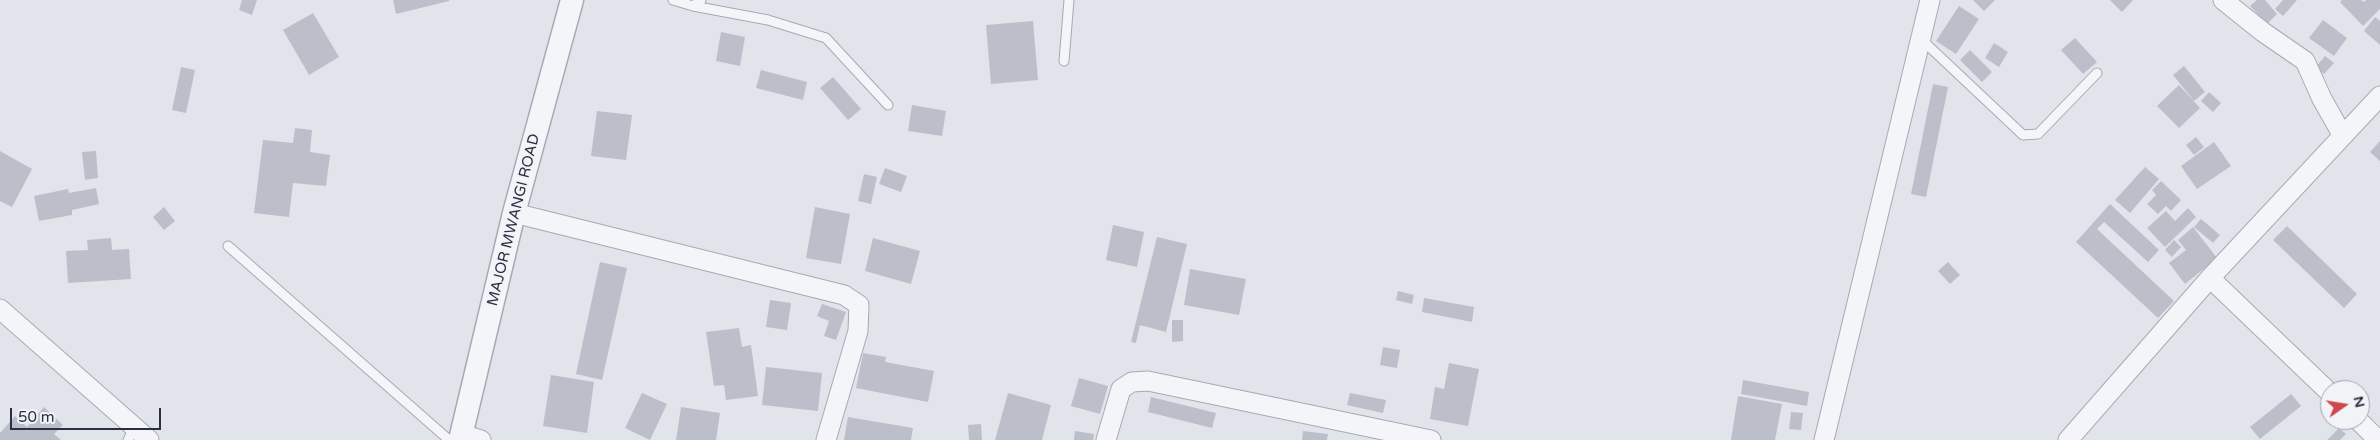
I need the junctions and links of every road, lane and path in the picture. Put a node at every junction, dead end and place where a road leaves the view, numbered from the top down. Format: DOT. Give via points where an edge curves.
graph roads {
  1 [pos="572,0"];
  2 [pos="673,0"];
  3 [pos="701,0"];
  4 [pos="1069,0"];
  5 [pos="1930,0"];
  6 [pos="2223,0"];
  7 [pos="692,6"];
  8 [pos="1920,38"];
  9 [pos="1064,61"];
  10 [pos="2097,73"];
  11 [pos="2380,96"];
  12 [pos="888,105"];
  13 [pos="2343,136"];
  14 [pos="514,213"];
  15 [pos="228,246"];
  16 [pos="2210,278"];
  17 [pos="0,309"];
  18 [pos="2320,383"];
  19 [pos="2368,430"];
  20 [pos="1353,432"];
  21 [pos="137,436"];
  22 [pos="463,438"];
  23 [pos="826,440"];
  24 [pos="1106,440"];
  25 [pos="1432,440"];
  26 [pos="1824,440"];
  27 [pos="2068,440"];
  28 [pos="2378,440"];
  1 -- 14 [label="street, MAJOR MWANGI ROAD"];
  2 -- 7 [label="lane"];
  3 -- 7 [label="lane"];
  4 -- 9 [label="lane"];
  5 -- 8 [label="street"];
  6 -- 13 [label="street" via="2305,61"];
  7 -- 12 [label="lane" via="768,20 826,38"];
  8 -- 10 [label="lane" via="2023,135 2038,134"];
  8 -- 26 [label="street"];
  11 -- 13 [label="street"];
  13 -- 16 [label="street"];
  14 -- 22 [label="street, MAJOR MWANGI ROAD"];
  14 -- 23 [label="street" via="844,295 859,305 858,331"];
  15 -- 22 [label="lane"];
  16 -- 18 [label="street"];
  16 -- 27 [label="street"];
  17 -- 21 [label="street"];
  19 -- 28 [label="street"];
  20 -- 24 [label="street" via="1148,381 1132,382 1120,390"];
  20 -- 25 [label="street"];
}
